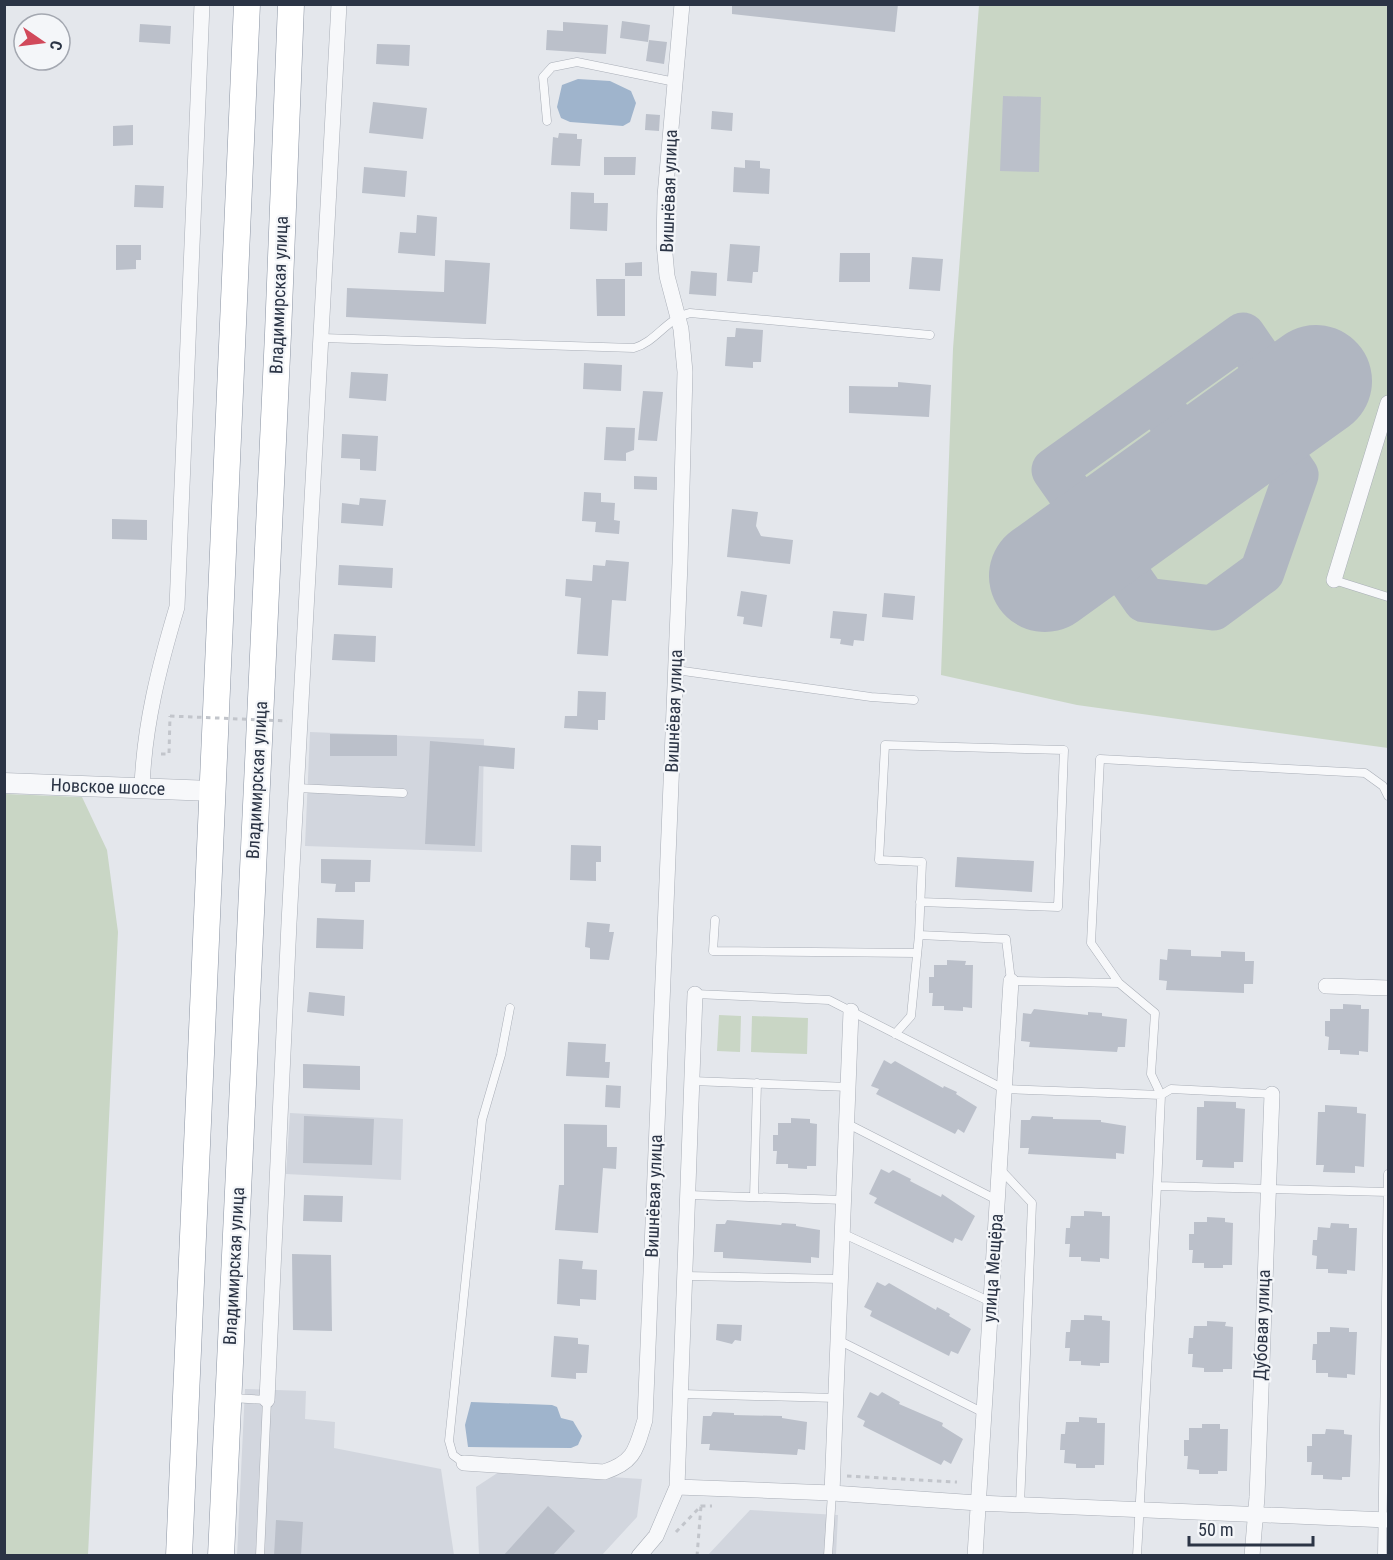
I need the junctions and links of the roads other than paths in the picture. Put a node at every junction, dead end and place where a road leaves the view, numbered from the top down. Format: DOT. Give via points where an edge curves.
graph roads {
  1 [pos="202,4"];
  2 [pos="247,4"];
  3 [pos="291,4"];
  4 [pos="339,4"];
  5 [pos="682,4"];
  6 [pos="675,82"];
  7 [pos="548,121"];
  8 [pos="678,316"];
  9 [pos="930,335"];
  10 [pos="322,338"];
  11 [pos="1389,403"];
  12 [pos="1334,580"];
  13 [pos="1389,597"];
  14 [pos="676,670"];
  15 [pos="914,700"];
  16 [pos="4,783"];
  17 [pos="297,788"];
  18 [pos="142,789"];
  19 [pos="212,791"];
  20 [pos="404,793"];
  21 [pos="1389,796"];
  22 [pos="920,902"];
  23 [pos="715,920"];
  24 [pos="919,935"];
  25 [pos="917,953"];
  26 [pos="1011,981"];
  27 [pos="1119,983"];
  28 [pos="1326,986"];
  29 [pos="1389,988"];
  30 [pos="695,994"];
  31 [pos="510,1008"];
  32 [pos="852,1011"];
  33 [pos="895,1034"];
  34 [pos="692,1081"];
  35 [pos="757,1083"];
  36 [pos="849,1087"];
  37 [pos="1004,1089"];
  38 [pos="1272,1094"];
  39 [pos="1161,1095"];
  40 [pos="848,1124"];
  41 [pos="999,1168"];
  42 [pos="1389,1174"];
  43 [pos="1157,1186"];
  44 [pos="1267,1189"];
  45 [pos="1388,1192"];
  46 [pos="688,1195"];
  47 [pos="754,1197"];
  48 [pos="845,1200"];
  49 [pos="997,1200"];
  50 [pos="844,1234"];
  51 [pos="685,1276"];
  52 [pos="842,1279"];
  53 [pos="991,1302"];
  54 [pos="840,1341"];
  55 [pos="681,1394"];
  56 [pos="228,1398"];
  57 [pos="837,1398"];
  58 [pos="267,1400"];
  59 [pos="984,1413"];
  60 [pos="464,1463"];
  61 [pos="677,1487"];
  62 [pos="832,1494"];
  63 [pos="978,1503"];
  64 [pos="1020,1505"];
  65 [pos="1139,1510"];
  66 [pos="1256,1514"];
  67 [pos="1386,1520"];
  68 [pos="179,1556"];
  69 [pos="220,1556"];
  70 [pos="260,1556"];
  71 [pos="639,1556"];
  72 [pos="828,1556"];
  73 [pos="975,1556"];
  74 [pos="1137,1556"];
  75 [pos="1252,1556"];
  76 [pos="1382,1556"];
  1 -- 18 [label="street" via="177,607 150,713"];
  2 -- 19 [label="highway"];
  3 -- 56 [label="highway, Владимирская улица"];
  4 -- 10 [label="street"];
  5 -- 6 [label="street, Вишнёвая улица"];
  6 -- 7 [label="lane" via="577,62 552,67 543,78"];
  6 -- 8 [label="street, Вишнёвая улица" via="664,196 664,243 667,276"];
  8 -- 9 [label="lane" via="690,313"];
  8 -- 10 [label="lane" via="644,346 634,348"];
  8 -- 14 [label="street, Вишнёвая улица" via="685,372"];
  10 -- 17 [label="street"];
  11 -- 12 [label="street"];
  12 -- 13 [label="lane"];
  14 -- 15 [label="lane"];
  14 -- 60 [label="street, Вишнёвая улица" via="645,1420 637,1447 623,1466 604,1472"];
  16 -- 18 [label="street, Новское шоссе"];
  17 -- 20 [label="lane"];
  17 -- 58 [label="street"];
  18 -- 19 [label="street, Новское шоссе"];
  19 -- 68 [label="highway"];
  21 -- 27 [label="lane" via="1383,786 1365,773 1100,759 1091,943"];
  22 -- 22 [label="lane" via="921,862 879,860 885,745 1064,750 1058,907"];
  22 -- 24 [label="lane"];
  23 -- 25 [label="lane" via="712,951"];
  24 -- 25 [label="lane"];
  24 -- 26 [label="lane" via="1006,939"];
  25 -- 33 [label="lane" via="912,1016"];
  26 -- 27 [label="lane"];
  26 -- 37 [label="street, улица Мещёра"];
  27 -- 39 [label="lane" via="1155,1013 1152,1074"];
  28 -- 29 [label="street"];
  30 -- 32 [label="lane" via="829,1000"];
  30 -- 34 [label="street"];
  31 -- 60 [label="lane" via="482,1120 473,1197 449,1441 453,1455"];
  32 -- 33 [label="lane"];
  32 -- 36 [label="street"];
  33 -- 37 [label="lane"];
  34 -- 35 [label="lane"];
  34 -- 46 [label="street"];
  35 -- 36 [label="lane"];
  35 -- 47 [label="lane"];
  36 -- 40 [label="street"];
  37 -- 39 [label="lane"];
  37 -- 41 [label="street, улица Мещёра"];
  38 -- 39 [label="lane" via="1170,1089"];
  38 -- 44 [label="street, Дубовая улица"];
  39 -- 43 [label="lane"];
  40 -- 48 [label="street"];
  40 -- 49 [label="lane"];
  41 -- 49 [label="street, улица Мещёра"];
  41 -- 64 [label="lane" via="1032,1203"];
  42 -- 45 [label="lane"];
  43 -- 44 [label="lane"];
  43 -- 65 [label="lane"];
  44 -- 45 [label="lane"];
  44 -- 66 [label="street, Дубовая улица"];
  45 -- 67 [label="lane"];
  46 -- 47 [label="lane"];
  46 -- 51 [label="street"];
  47 -- 48 [label="lane"];
  48 -- 50 [label="street"];
  49 -- 53 [label="street, улица Мещёра"];
  50 -- 52 [label="street"];
  50 -- 53 [label="lane"];
  51 -- 52 [label="lane"];
  51 -- 55 [label="street"];
  52 -- 54 [label="street"];
  53 -- 59 [label="street, улица Мещёра"];
  54 -- 57 [label="street"];
  54 -- 59 [label="lane"];
  55 -- 57 [label="lane"];
  55 -- 61 [label="street"];
  56 -- 58 [label="lane"];
  56 -- 69 [label="highway, Владимирская улица"];
  57 -- 62 [label="street"];
  58 -- 70 [label="lane"];
  59 -- 63 [label="street, улица Мещёра"];
  61 -- 62 [label="street"];
  61 -- 71 [label="street" via="656,1536"];
  62 -- 63 [label="street"];
  62 -- 72 [label="lane"];
  63 -- 64 [label="street"];
  63 -- 73 [label="street, улица Мещёра"];
  64 -- 65 [label="street"];
  65 -- 66 [label="street"];
  65 -- 74 [label="lane"];
  66 -- 67 [label="street"];
  66 -- 75 [label="street, Дубовая улица"];
  67 -- 76 [label="lane"];
}
